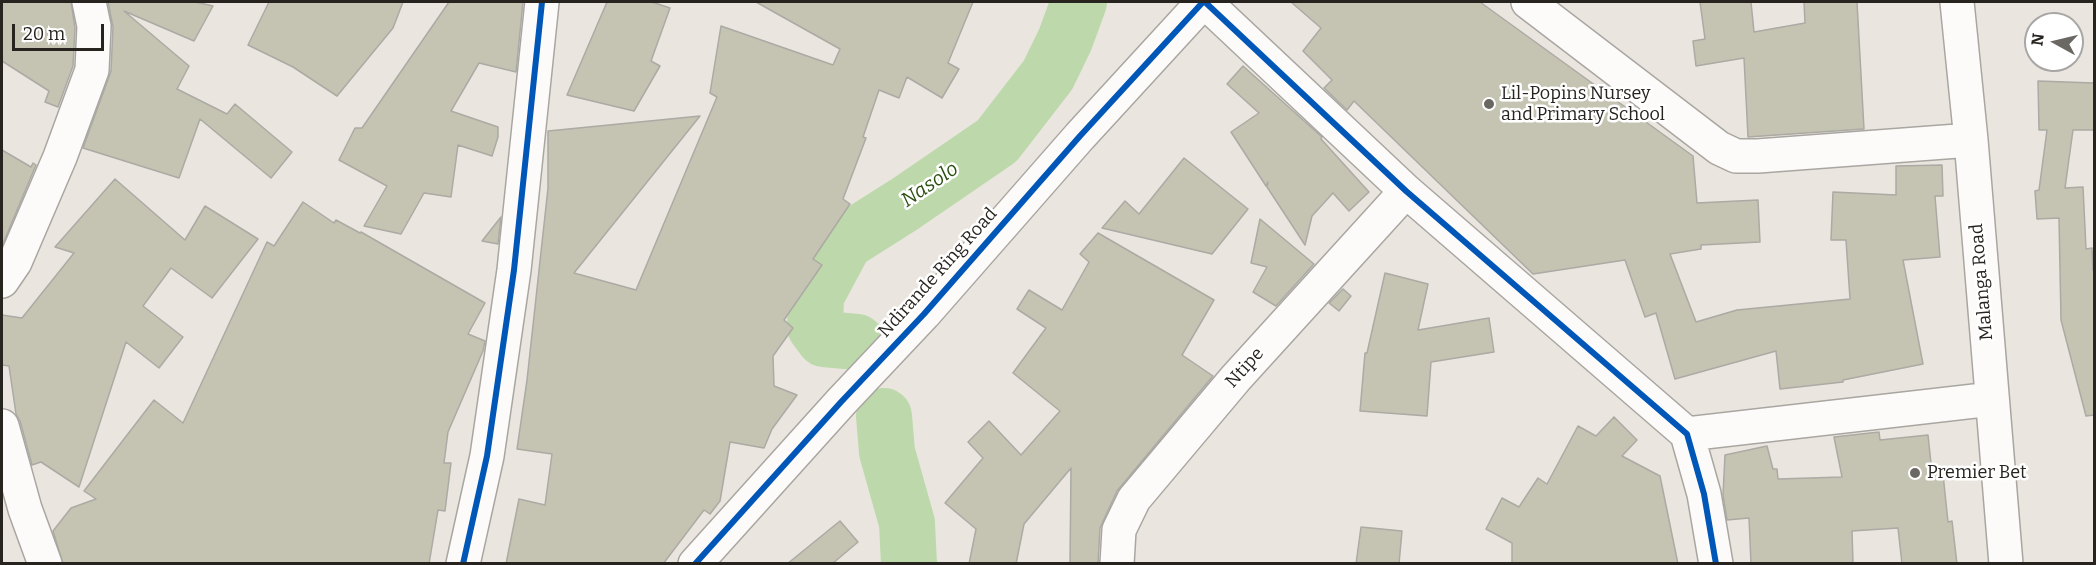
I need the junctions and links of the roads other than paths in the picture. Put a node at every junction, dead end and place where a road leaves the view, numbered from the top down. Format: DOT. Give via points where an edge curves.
graph roads {
  1 [pos="89,2"];
  2 [pos="542,2"];
  3 [pos="1204,2"];
  4 [pos="1528,2"];
  5 [pos="1957,2"];
  6 [pos="1971,140"];
  7 [pos="1406,191"];
  8 [pos="2,281"];
  9 [pos="1992,399"];
  10 [pos="2,426"];
  11 [pos="1687,434"];
  12 [pos="13,513"];
  13 [pos="45,564"];
  14 [pos="463,564"];
  15 [pos="695,564"];
  16 [pos="1117,564"];
  17 [pos="1716,564"];
  18 [pos="2006,564"];
  1 -- 8 [label="street" via="94,26 92,70 60,157 15,262"];
  2 -- 14 [label="street" via="514,270 487,456"];
  3 -- 7 [label="street"];
  3 -- 15 [label="street, Ndirande Ring Road"];
  4 -- 6 [label="street" via="1719,148 1736,156"];
  5 -- 6 [label="street, Malanga Road"];
  6 -- 9 [label="street, Malanga Road"];
  7 -- 11 [label="street"];
  7 -- 16 [label="street, Ntipe" via="1235,379 1134,499 1119,530"];
  9 -- 11 [label="street"];
  9 -- 18 [label="street, Malanga Road"];
  10 -- 12 [label="street"];
  11 -- 17 [label="street" via="1704,494"];
  12 -- 13 [label="street"];
}
